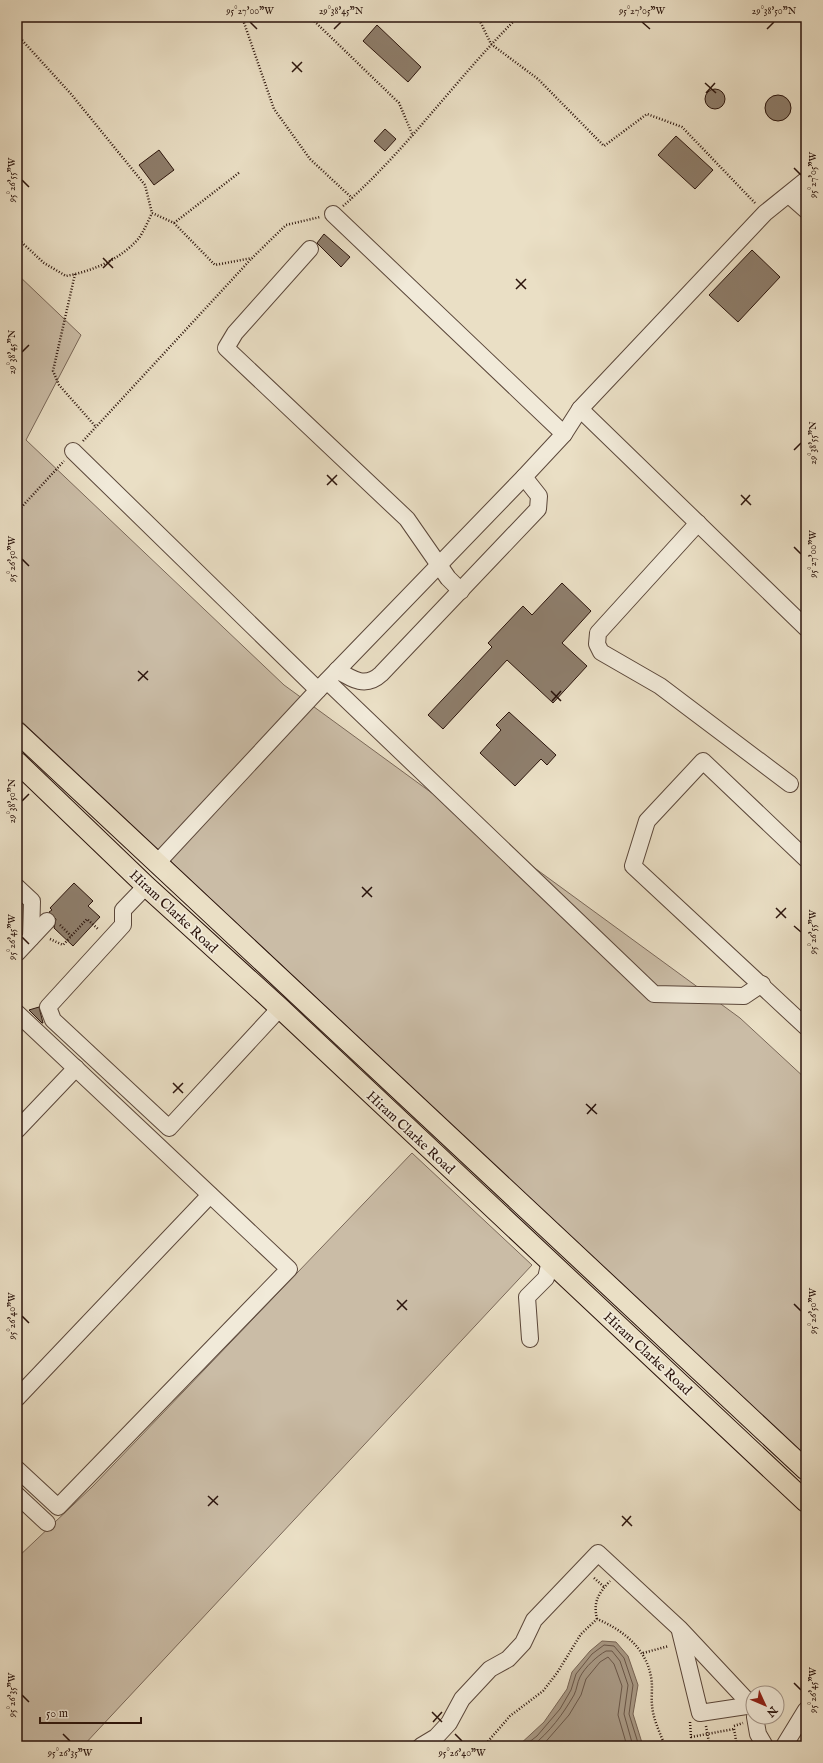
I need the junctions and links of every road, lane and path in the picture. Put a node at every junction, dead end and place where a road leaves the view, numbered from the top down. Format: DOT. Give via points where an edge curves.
graph roads {
  1 [pos="242,17"];
  2 [pos="310,17"];
  3 [pos="478,17"];
  4 [pos="518,17"];
  5 [pos="17,37"];
  6 [pos="491,44"];
  7 [pos="413,136"];
  8 [pos="240,172"];
  9 [pos="806,180"];
  10 [pos="789,195"];
  11 [pos="352,198"];
  12 [pos="806,210"];
  13 [pos="152,213"];
  14 [pos="765,213"];
  15 [pos="333,214"];
  16 [pos="174,223"];
  17 [pos="17,238"];
  18 [pos="310,249"];
  19 [pos="252,258"];
  20 [pos="75,274"];
  21 [pos="580,409"];
  22 [pos="96,427"];
  23 [pos="564,434"];
  24 [pos="73,451"];
  25 [pos="524,477"];
  26 [pos="17,512"];
  27 [pos="698,523"];
  28 [pos="440,564"];
  29 [pos="460,591"];
  30 [pos="806,628"];
  31 [pos="328,680"];
  32 [pos="17,732"];
  33 [pos="17,762"];
  34 [pos="790,784"];
  35 [pos="805,856"];
  36 [pos="158,862"];
  37 [pos="17,886"];
  38 [pos="146,886"];
  39 [pos="47,921"];
  40 [pos="33,935"];
  41 [pos="110,940"];
  42 [pos="17,953"];
  43 [pos="762,984"];
  44 [pos="294,989"];
  45 [pos="280,1008"];
  46 [pos="17,1013"];
  47 [pos="806,1027"];
  48 [pos="76,1068"];
  49 [pos="429,1117"];
  50 [pos="17,1130"];
  51 [pos="413,1134"];
  52 [pos="210,1195"];
  53 [pos="566,1245"];
  54 [pos="550,1261"];
  55 [pos="530,1339"];
  56 [pos="719,1388"];
  57 [pos="17,1398"];
  58 [pos="704,1404"];
  59 [pos="17,1469"];
  60 [pos="806,1470"];
  61 [pos="17,1495"];
  62 [pos="806,1502"];
  63 [pos="47,1523"];
  64 [pos="618,1572"];
  65 [pos="598,1582"];
  66 [pos="604,1587"];
  67 [pos="597,1620"];
  68 [pos="679,1628"];
  69 [pos="684,1643"];
  70 [pos="643,1653"];
  71 [pos="745,1698"];
  72 [pos="745,1707"];
  73 [pos="806,1710"];
  74 [pos="700,1713"];
  75 [pos="733,1721"];
  76 [pos="756,1725"];
  77 [pos="734,1729"];
  78 [pos="707,1733"];
  79 [pos="709,1743"];
  80 [pos="420,1746"];
  81 [pos="484,1746"];
  82 [pos="666,1746"];
  83 [pos="737,1746"];
  84 [pos="765,1746"];
  85 [pos="784,1746"];
  1 -- 11 [label="path" via="274,109 310,159"];
  2 -- 7 [label="path" via="399,102"];
  3 -- 6 [label="path"];
  4 -- 6 [label="path"];
  5 -- 13 [label="path" via="71,94 145,185"];
  6 -- 7 [label="path"];
  6 -- 14 [label="path" via="538,78 604,146 647,114 682,127"];
  7 -- 11 [label="path"];
  8 -- 16 [label="path"];
  9 -- 10 [label="lane"];
  10 -- 12 [label="lane"];
  10 -- 14 [label="lane"];
  11 -- 15 [label="path"];
  13 -- 16 [label="path"];
  13 -- 20 [label="path" via="139,238 118,256 89,271"];
  14 -- 21 [label="lane"];
  15 -- 19 [label="path" via="286,225"];
  15 -- 23 [label="lane"];
  16 -- 19 [label="path" via="215,265"];
  17 -- 20 [label="path" via="44,263 66,276"];
  18 -- 28 [label="lane" via="235,333 226,348 407,519"];
  19 -- 22 [label="path"];
  20 -- 22 [label="path" via="53,371 59,385"];
  21 -- 23 [label="lane"];
  21 -- 27 [label="lane"];
  22 -- 24 [label="path"];
  23 -- 25 [label="lane"];
  24 -- 26 [label="path"];
  24 -- 31 [label="lane"];
  25 -- 28 [label="lane"];
  25 -- 29 [label="lane" via="539,496 538,509"];
  27 -- 30 [label="lane"];
  27 -- 34 [label="lane" via="598,633 596,644 601,652 660,686"];
  28 -- 29 [label="lane"];
  28 -- 31 [label="lane"];
  29 -- 31 [label="lane" via="375,680 364,682 348,677"];
  31 -- 36 [label="lane"];
  31 -- 43 [label="lane" via="654,994 744,996"];
  32 -- 36 [label="main road, Hiram Clarke Road"];
  33 -- 38 [label="main road, Hiram Clarke Road"];
  35 -- 43 [label="lane" via="703,761 647,821 634,866"];
  36 -- 38 [label="main road"];
  36 -- 44 [label="main road, Hiram Clarke Road"];
  37 -- 40 [label="lane" via="32,901"];
  38 -- 41 [label="lane" via="123,910 124,925"];
  38 -- 45 [label="main road, Hiram Clarke Road"];
  39 -- 40 [label="lane"];
  40 -- 41 [label="path" via="63,945 87,919"];
  40 -- 42 [label="lane"];
  41 -- 45 [label="lane" via="48,1007 53,1020 169,1128"];
  43 -- 47 [label="lane"];
  44 -- 45 [label="main road"];
  44 -- 49 [label="main road, Hiram Clarke Road"];
  45 -- 51 [label="main road, Hiram Clarke Road"];
  46 -- 48 [label="lane"];
  48 -- 50 [label="lane"];
  48 -- 52 [label="lane"];
  49 -- 51 [label="main road"];
  49 -- 53 [label="main road, Hiram Clarke Road"];
  51 -- 54 [label="main road, Hiram Clarke Road"];
  52 -- 57 [label="lane"];
  52 -- 59 [label="lane" via="289,1269 58,1507"];
  53 -- 54 [label="main road"];
  53 -- 56 [label="main road, Hiram Clarke Road"];
  54 -- 55 [label="lane" via="546,1278 527,1297"];
  54 -- 58 [label="main road, Hiram Clarke Road"];
  56 -- 58 [label="main road"];
  56 -- 60 [label="main road, Hiram Clarke Road"];
  58 -- 62 [label="main road, Hiram Clarke Road"];
  61 -- 63 [label="lane"];
  64 -- 66 [label="path"];
  64 -- 68 [label="lane"];
  64 -- 80 [label="lane" via="598,1553 534,1620 523,1643 508,1659 490,1669 462,1699 449,1723 436,1737"];
  65 -- 66 [label="path"];
  66 -- 67 [label="path" via="596,1598"];
  67 -- 70 [label="path" via="611,1625"];
  67 -- 81 [label="path" via="581,1634 543,1691 510,1716"];
  68 -- 69 [label="lane"];
  68 -- 71 [label="lane"];
  69 -- 70 [label="path"];
  69 -- 74 [label="lane"];
  70 -- 82 [label="path" via="651,1677 652,1706"];
  72 -- 74 [label="lane"];
  73 -- 85 [label="lane"];
  74 -- 78 [label="path" via="689,1723 691,1737"];
  75 -- 77 [label="path"];
  76 -- 84 [label="lane"];
  77 -- 78 [label="path"];
  77 -- 83 [label="path"];
  78 -- 79 [label="path"];
}
